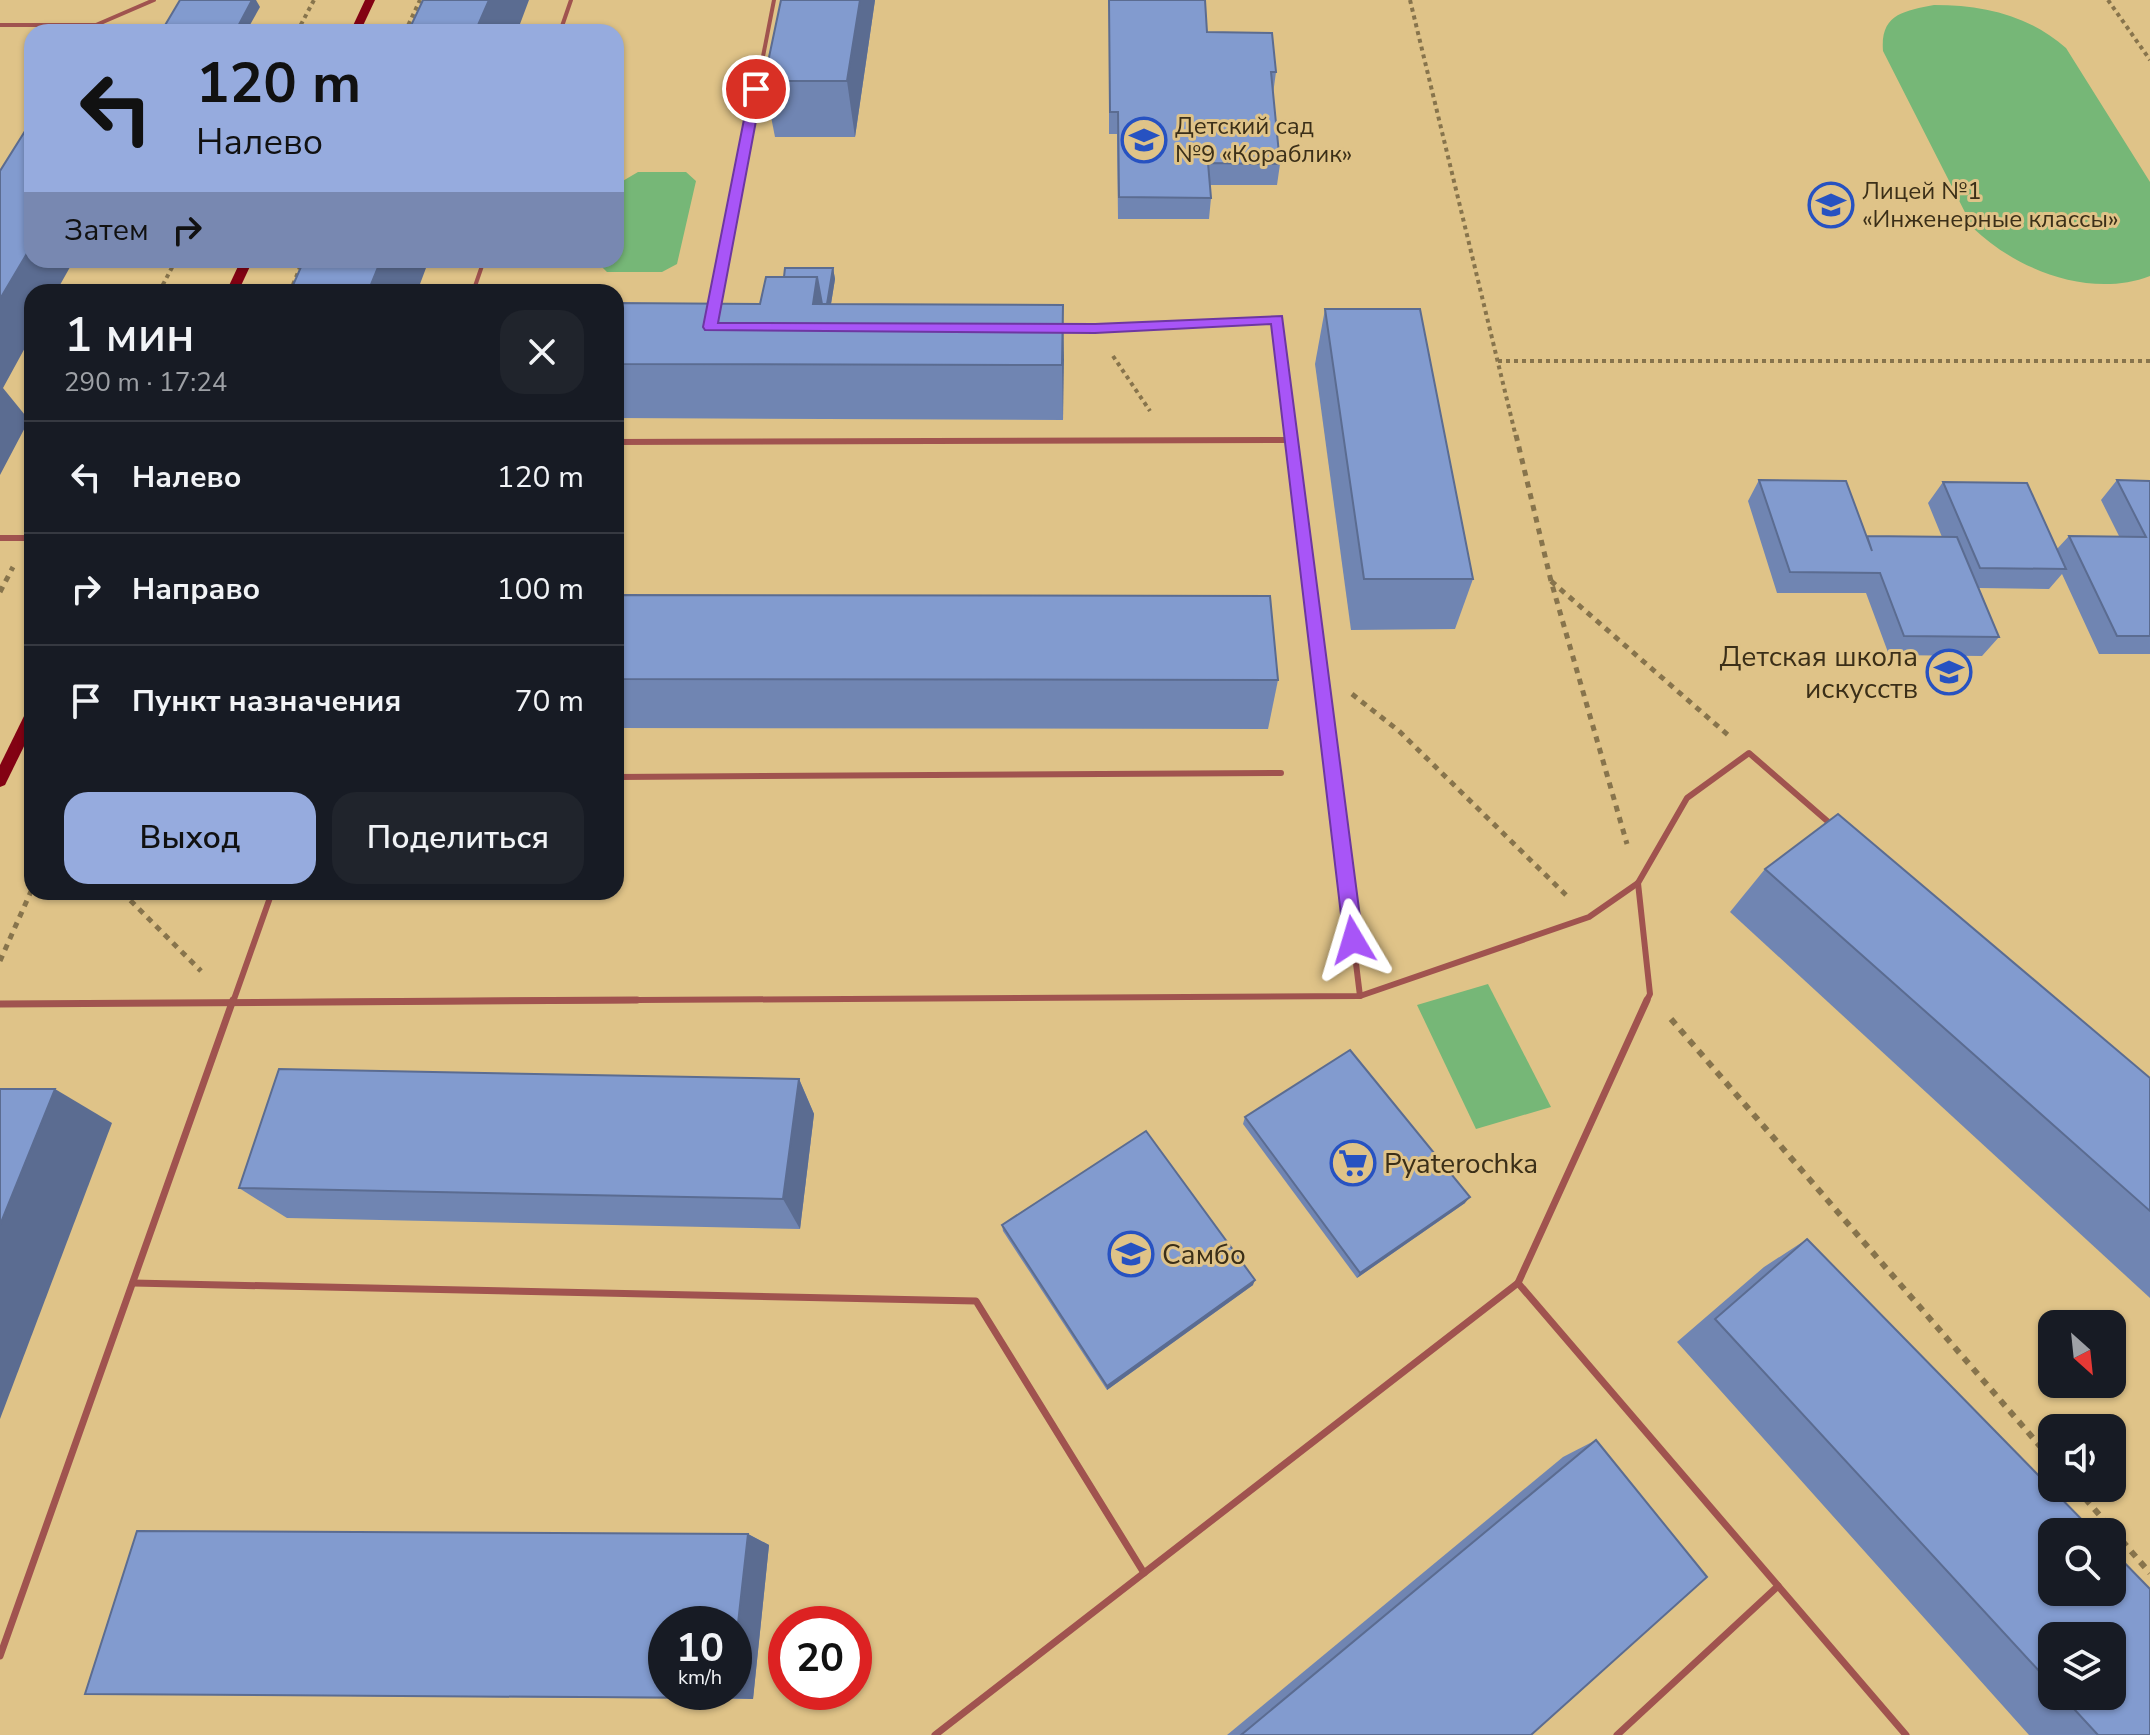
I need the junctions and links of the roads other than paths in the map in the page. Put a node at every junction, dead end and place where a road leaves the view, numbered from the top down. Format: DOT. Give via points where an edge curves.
graph roads {
  1 [pos="154,0"];
  2 [pos="370,0"];
  3 [pos="571,0"];
  4 [pos="774,0"];
  5 [pos="98,24"];
  6 [pos="359,24"];
  7 [pos="563,24"];
  8 [pos="0,25"];
  9 [pos="24,25"];
  10 [pos="713,312"];
  11 [pos="1049,328"];
  12 [pos="1292,440"];
  13 [pos="624,442"];
  14 [pos="0,538"];
  15 [pos="24,538"];
  16 [pos="24,731"];
  17 [pos="1281,773"];
  18 [pos="624,777"];
  19 [pos="0,781"];
  20 [pos="1842,833"];
  21 [pos="1638,883"];
  22 [pos="269,900"];
  23 [pos="1360,996"];
  24 [pos="232,1003"];
  25 [pos="0,1004"];
  26 [pos="133,1283"];
  27 [pos="1518,1283"];
  28 [pos="1144,1573"];
  29 [pos="1778,1586"];
  30 [pos="0,1656"];
  31 [pos="935,1735"];
  32 [pos="1617,1735"];
  33 [pos="1906,1735"];
  1 -- 5 [label="lane"];
  2 -- 6 [label="street"];
  3 -- 7 [label="lane"];
  4 -- 10 [label="lane"];
  8 -- 9 [label="lane"];
  11 -- 12 [label="lane" via="1277,319"];
  12 -- 13 [label="lane"];
  12 -- 23 [label="lane"];
  14 -- 15 [label="lane"];
  16 -- 19 [label="street"];
  17 -- 18 [label="lane"];
  20 -- 21 [label="lane" via="1749,753 1687,798"];
  21 -- 23 [label="lane" via="1589,917"];
  21 -- 27 [label="lane" via="1650,994"];
  22 -- 24 [label="lane"];
  23 -- 24 [label="lane"];
  24 -- 25 [label="lane"];
  24 -- 26 [label="lane"];
  26 -- 28 [label="lane" via="976,1301"];
  26 -- 30 [label="lane"];
  27 -- 28 [label="lane"];
  27 -- 29 [label="lane"];
  28 -- 31 [label="lane"];
  29 -- 32 [label="lane"];
  29 -- 33 [label="lane"];
}
